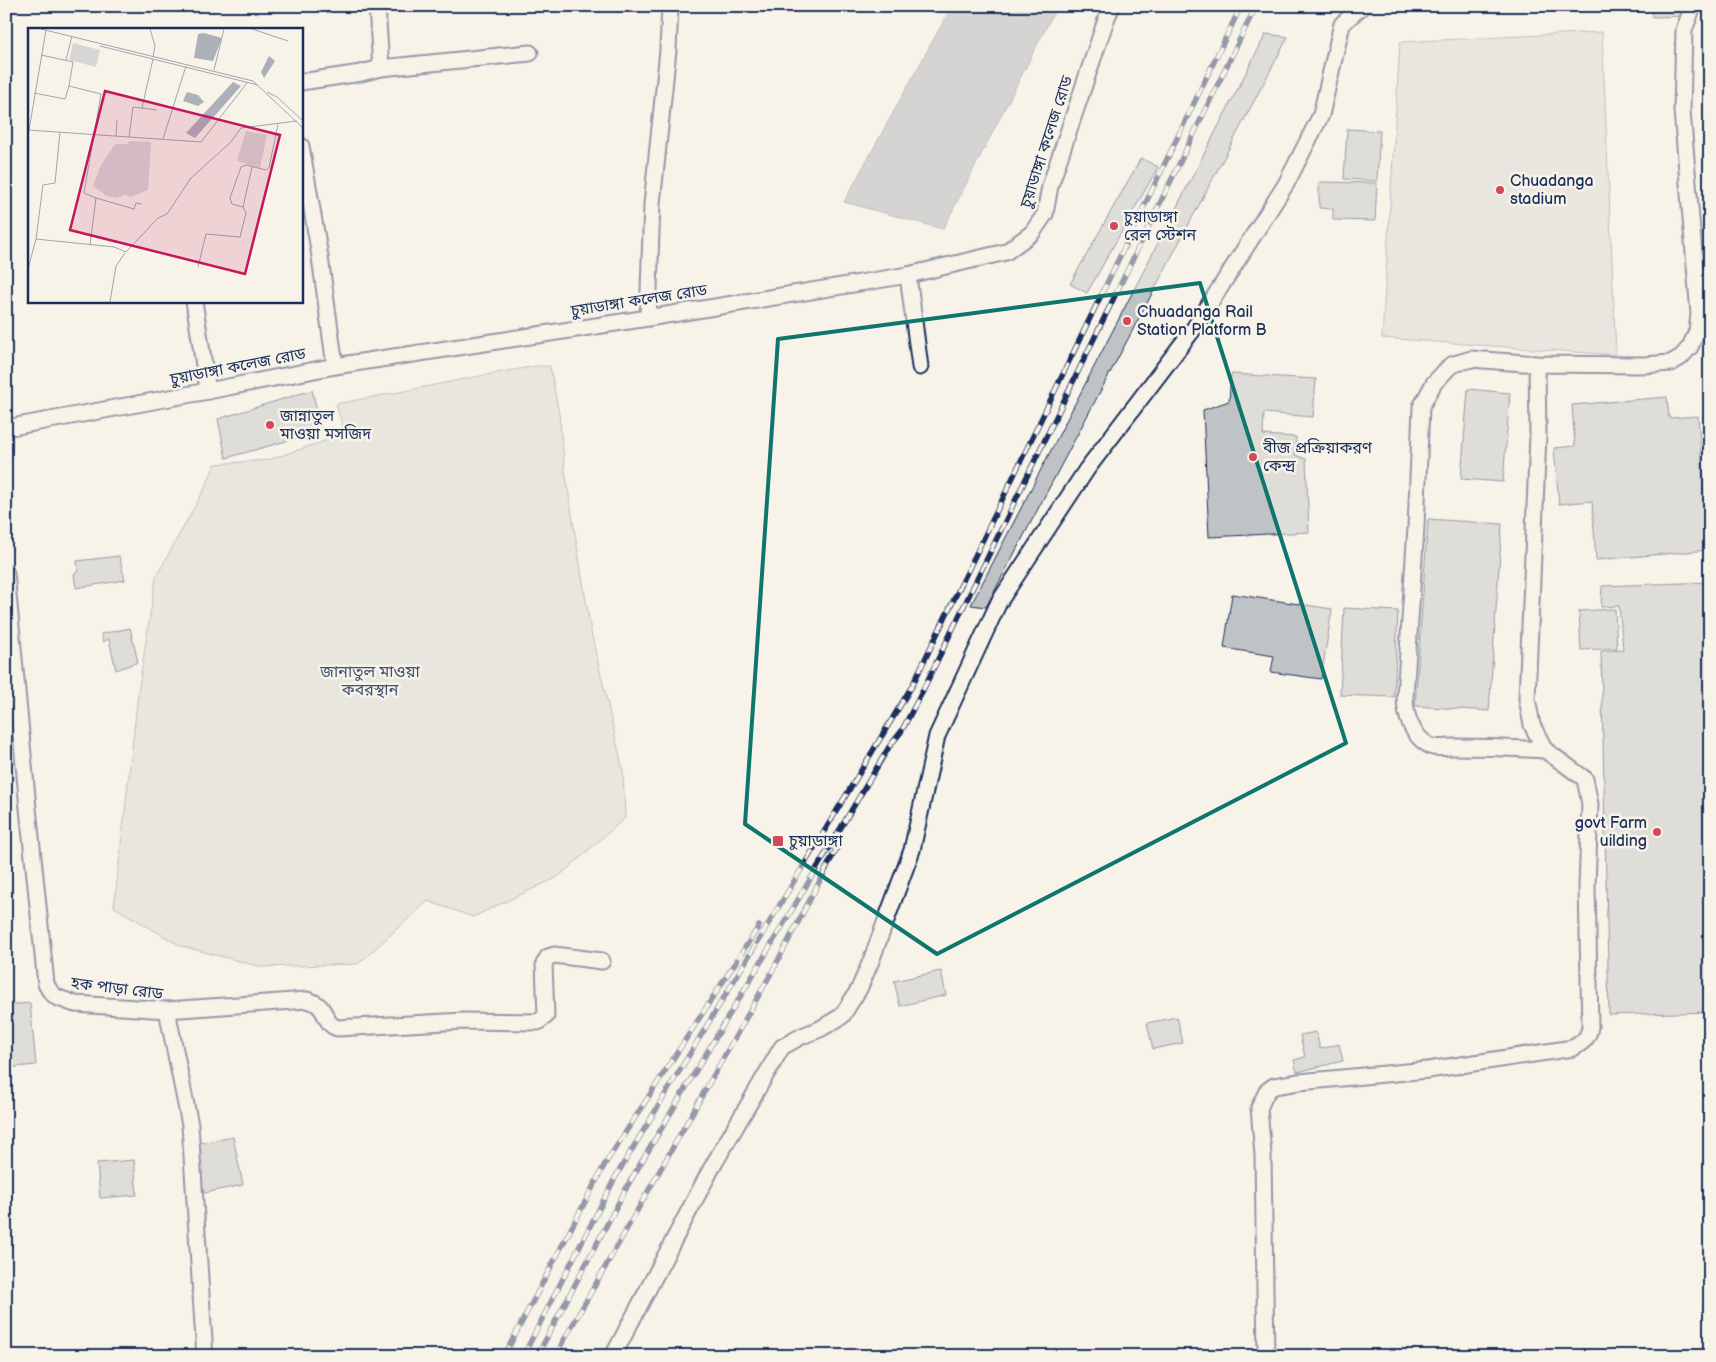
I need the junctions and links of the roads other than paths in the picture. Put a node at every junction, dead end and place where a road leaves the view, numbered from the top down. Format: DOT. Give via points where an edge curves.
graph roads {
  1 [pos="377,6"];
  2 [pos="670,6"];
  3 [pos="1112,6"];
  4 [pos="1364,6"];
  5 [pos="1693,6"];
  6 [pos="530,53"];
  7 [pos="381,68"];
  8 [pos="302,82"];
  9 [pos="302,152"];
  10 [pos="908,275"];
  11 [pos="194,302"];
  12 [pos="648,318"];
  13 [pos="1537,364"];
  14 [pos="335,366"];
  15 [pos="920,367"];
  16 [pos="208,391"];
  17 [pos="6,428"];
  18 [pos="6,573"];
  19 [pos="1545,750"];
  20 [pos="602,961"];
  21 [pos="167,1010"];
  22 [pos="205,1356"];
  23 [pos="613,1356"];
  24 [pos="1266,1356"];
  1 -- 7 [label="street"];
  2 -- 12 [label="street" via="652,204"];
  3 -- 10 [label="street, চুয়াডাঙ্গা কলেজ রোড" via="1050,186 1045,214 1032,233 1006,252"];
  4 -- 23 [label="street" via="1342,24 1321,115 1286,184 1195,327 1088,469 999,602 937,736 912,850 859,989 842,1016 782,1047 711,1169"];
  5 -- 13 [label="street" via="1684,30 1682,111 1699,314 1697,331 1690,347 1681,357 1670,362 1644,365"];
  6 -- 7 [label="street"];
  7 -- 8 [label="street"];
  9 -- 14 [label="street"];
  10 -- 12 [label="street, চুয়াডাঙ্গা কলেজ রোড"];
  10 -- 15 [label="street"];
  11 -- 16 [label="street"];
  12 -- 14 [label="street, চুয়াডাঙ্গা কলেজ রোড"];
  13 -- 19 [label="street" via="1538,435 1527,699 1532,725"];
  13 -- 19 [label="street" via="1471,359 1450,365 1434,383 1421,407 1405,710 1410,725 1432,747"];
  14 -- 16 [label="street, চুয়াডাঙ্গা কলেজ রোড"];
  16 -- 17 [label="street, চুয়াডাঙ্গা কলেজ রোড"];
  18 -- 21 [label="street, হক পাড়া রোড" via="46,984 56,997 75,1004"];
  19 -- 24 [label="street" via="1585,779 1590,804 1587,887 1589,1036 1573,1048 1428,1070 1299,1082 1274,1086 1267,1091 1259,1108 1263,1155"];
  20 -- 21 [label="street" via="548,957 544,964 546,1016 538,1022 337,1028 328,1022 320,1006 307,1000"];
  21 -- 22 [label="street, হক পাড়া রোড" via="190,1124"];
}
